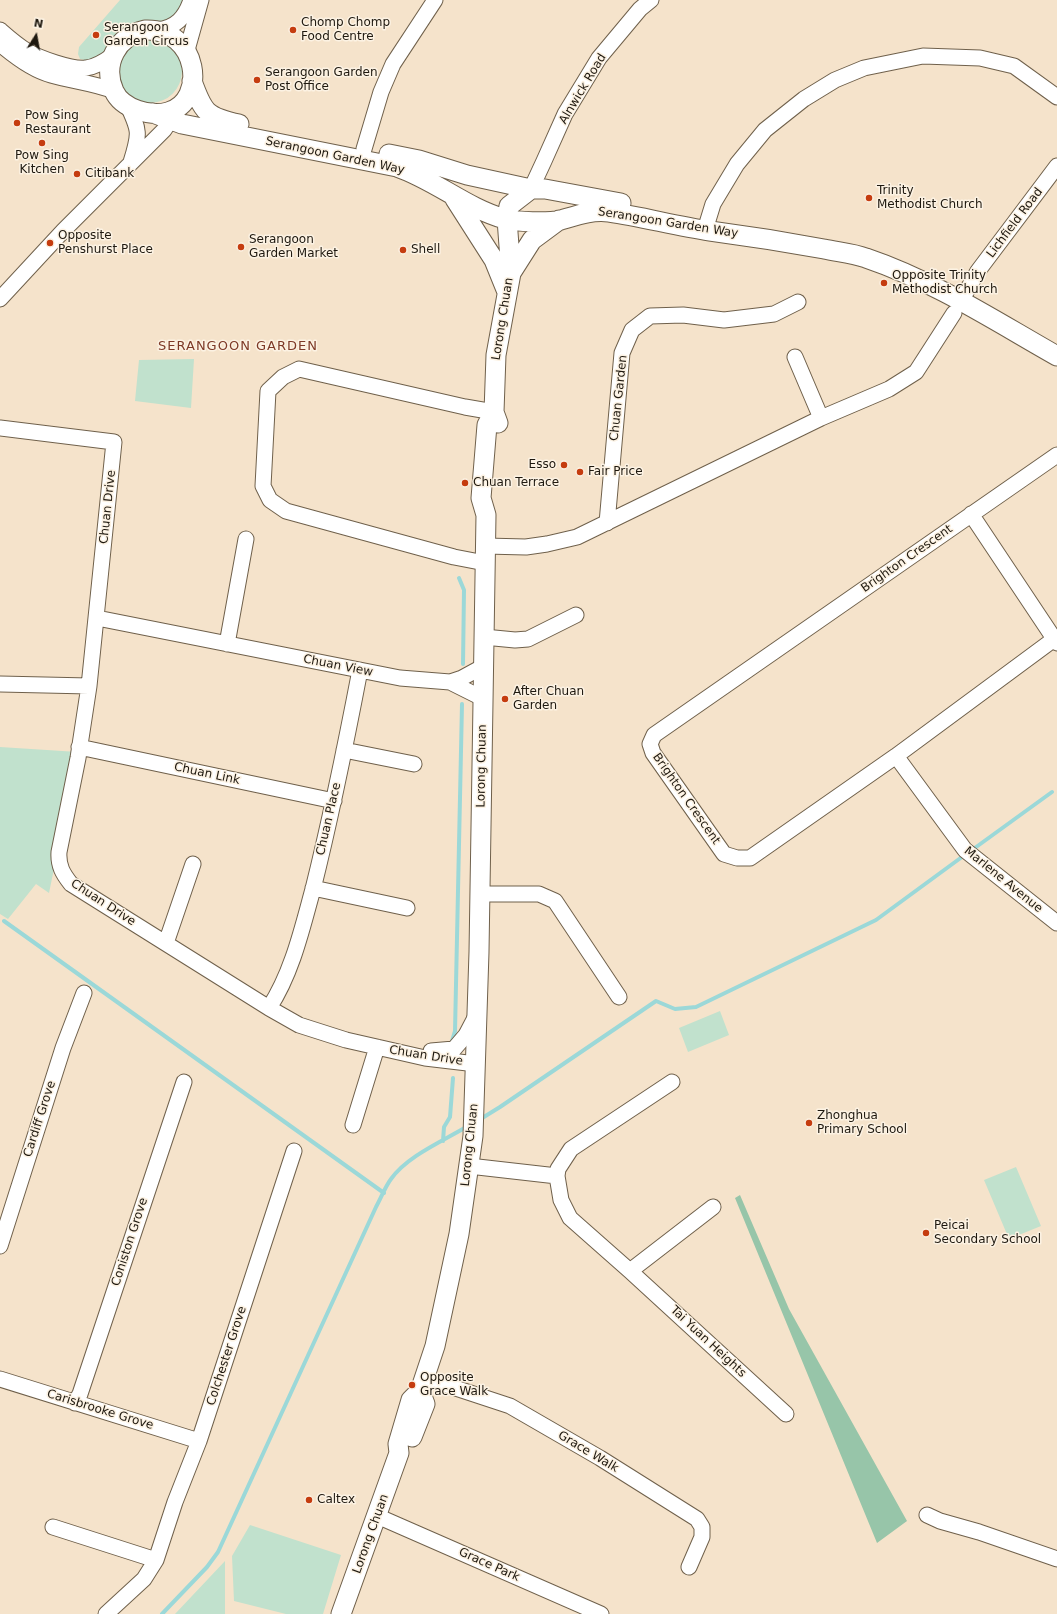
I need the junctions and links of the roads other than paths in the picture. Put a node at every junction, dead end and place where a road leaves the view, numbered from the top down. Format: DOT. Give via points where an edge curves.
graph roads {
  1 [pos="191,0"];
  2 [pos="201,0"];
  3 [pos="435,0"];
  4 [pos="651,0"];
  5 [pos="0,30"];
  6 [pos="158,30"];
  7 [pos="0,44"];
  8 [pos="187,50"];
  9 [pos="114,55"];
  10 [pos="192,80"];
  11 [pos="1057,97"];
  12 [pos="121,98"];
  13 [pos="175,113"];
  14 [pos="364,149"];
  15 [pos="130,165"];
  16 [pos="1057,166"];
  17 [pos="467,175"];
  18 [pos="530,189"];
  19 [pos="452,195"];
  20 [pos="508,213"];
  21 [pos="559,220"];
  22 [pos="706,224"];
  23 [pos="511,273"];
  24 [pos="507,293"];
  25 [pos="0,298"];
  26 [pos="798,302"];
  27 [pos="960,303"];
  28 [pos="1057,348"];
  29 [pos="1057,356"];
  30 [pos="795,357"];
  31 [pos="494,412"];
  32 [pos="821,418"];
  33 [pos="0,428"];
  34 [pos="1057,455"];
  35 [pos="971,514"];
  36 [pos="607,523"];
  37 [pos="246,539"];
  38 [pos="485,554"];
  39 [pos="576,615"];
  40 [pos="97,618"];
  41 [pos="484,638"];
  42 [pos="1056,640"];
  43 [pos="227,644"];
  44 [pos="484,666"];
  45 [pos="360,670"];
  46 [pos="450,682"];
  47 [pos="0,684"];
  48 [pos="89,686"];
  49 [pos="484,699"];
  50 [pos="79,747"];
  51 [pos="344,750"];
  52 [pos="896,756"];
  53 [pos="414,764"];
  54 [pos="334,801"];
  55 [pos="193,864"];
  56 [pos="313,888"];
  57 [pos="480,894"];
  58 [pos="407,908"];
  59 [pos="1057,922"];
  60 [pos="166,943"];
  61 [pos="84,993"];
  62 [pos="619,997"];
  63 [pos="269,1008"];
  64 [pos="478,1013"];
  65 [pos="377,1047"];
  66 [pos="406,1054"];
  67 [pos="476,1064"];
  68 [pos="184,1082"];
  69 [pos="672,1082"];
  70 [pos="353,1125"];
  71 [pos="294,1151"];
  72 [pos="469,1166"];
  73 [pos="557,1176"];
  74 [pos="713,1207"];
  75 [pos="0,1246"];
  76 [pos="630,1270"];
  77 [pos="0,1379"];
  78 [pos="422,1384"];
  79 [pos="75,1403"];
  80 [pos="786,1414"];
  81 [pos="199,1441"];
  82 [pos="927,1515"];
  83 [pos="377,1516"];
  84 [pos="53,1527"];
  85 [pos="1057,1559"];
  86 [pos="156,1560"];
  87 [pos="689,1567"];
  88 [pos="106,1614"];
  89 [pos="341,1614"];
  90 [pos="601,1614"];
  1 -- 6 [label="street" via="178,24"];
  2 -- 8 [label="street"];
  3 -- 14 [label="street" via="393,64 381,92"];
  4 -- 18 [label="street, Alnwick Road" via="640,9 599,58 565,114"];
  5 -- 9 [label="street" via="27,51 67,66 85,68"];
  6 -- 8 [label="street" via="174,37"];
  6 -- 9 [label="street" via="145,30 134,34 124,40"];
  7 -- 12 [label="street" via="20,59 49,74 99,85"];
  8 -- 10 [label="street" via="192,65"];
  9 -- 12 [label="street" via="111,73"];
  10 -- 13 [label="street" via="186,99"];
  10 -- 14 [label="street, Serangoon Garden Way" via="205,111 220,120"];
  11 -- 22 [label="street" via="1014,66 980,58 923,56 864,68 835,80 810,95 765,130 737,164 712,204"];
  12 -- 13 [label="street, Serangoon Garden Way" via="139,111"];
  12 -- 15 [label="street" via="138,126 137,141"];
  13 -- 15 [label="street" via="164,130"];
  13 -- 19 [label="street, Serangoon Garden Way" via="182,124 397,167 414,173"];
  14 -- 17 [label="street, Serangoon Garden Way" via="418,160"];
  15 -- 25 [label="street"];
  16 -- 27 [label="street, Lichfield Road" via="978,271"];
  17 -- 18 [label="street, Serangoon Garden Way"];
  17 -- 20 [label="street" via="505,197"];
  18 -- 20 [label="street"];
  18 -- 22 [label="street, Serangoon Garden Way" via="545,189"];
  19 -- 20 [label="street, Serangoon Garden Way" via="470,205"];
  19 -- 24 [label="street" via="494,260"];
  20 -- 21 [label="street, Serangoon Garden Way" via="529,221"];
  20 -- 23 [label="street, Lorong Chuan"];
  21 -- 22 [label="street, Serangoon Garden Way" via="590,211"];
  21 -- 23 [label="street" via="532,240"];
  22 -- 27 [label="street, Serangoon Garden Way" via="864,257 906,273"];
  23 -- 24 [label="street, Lorong Chuan"];
  24 -- 31 [label="street, Lorong Chuan" via="496,355"];
  26 -- 36 [label="street, Chuan Garden" via="774,314 724,320 650,316 632,330 622,353"];
  27 -- 28 [label="street, Serangoon Garden Way"];
  27 -- 29 [label="street, Serangoon Garden Way"];
  27 -- 32 [label="street" via="916,372 889,389"];
  30 -- 32 [label="street"];
  31 -- 38 [label="street, Lorong Chuan" via="487,425 481,498 486,515"];
  31 -- 38 [label="street" via="299,369 283,377 268,391 263,486 270,500 286,511 454,557"];
  32 -- 36 [label="street"];
  33 -- 40 [label="street, Chuan Drive" via="114,442"];
  34 -- 35 [label="street, Brighton Crescent"];
  35 -- 42 [label="street"];
  35 -- 52 [label="street, Brighton Crescent" via="654,735 650,744 653,753 724,854 737,858 750,858"];
  36 -- 38 [label="street" via="577,537"];
  37 -- 43 [label="street"];
  38 -- 41 [label="street, Lorong Chuan"];
  39 -- 41 [label="street" via="528,639"];
  40 -- 43 [label="street, Chuan View"];
  40 -- 48 [label="street, Chuan Drive"];
  41 -- 44 [label="street, Lorong Chuan"];
  42 -- 52 [label="street, Brighton Crescent"];
  43 -- 45 [label="street, Chuan View"];
  44 -- 46 [label="street, Chuan View"];
  44 -- 49 [label="street, Lorong Chuan"];
  45 -- 46 [label="street, Chuan View" via="400,678"];
  45 -- 51 [label="street, Chuan Place"];
  46 -- 49 [label="street, Chuan View"];
  47 -- 48 [label="street"];
  48 -- 50 [label="street, Chuan Drive"];
  49 -- 57 [label="street, Lorong Chuan"];
  50 -- 54 [label="street, Chuan Link"];
  50 -- 60 [label="street, Chuan Drive" via="59,852 61,870 71,884"];
  51 -- 53 [label="street"];
  51 -- 54 [label="street, Chuan Place"];
  52 -- 59 [label="street, Marlene Avenue" via="959,842 974,858"];
  54 -- 56 [label="street, Chuan Place"];
  55 -- 60 [label="street"];
  56 -- 58 [label="street"];
  56 -- 63 [label="street, Chuan Place" via="288,970"];
  57 -- 62 [label="street" via="539,894 555,901"];
  57 -- 64 [label="street, Lorong Chuan"];
  60 -- 63 [label="street, Chuan Drive"];
  61 -- 75 [label="street, Cardiff Grove" via="63,1048"];
  63 -- 65 [label="street, Chuan Drive" via="299,1025"];
  64 -- 66 [label="street" via="466,1035 454,1049 436,1052 414,1051"];
  64 -- 67 [label="street, Lorong Chuan"];
  65 -- 66 [label="street, Chuan Drive"];
  65 -- 70 [label="street, Chuan Drive"];
  66 -- 67 [label="street, Chuan Drive"];
  67 -- 72 [label="street, Lorong Chuan"];
  68 -- 79 [label="street, Coniston Grove"];
  69 -- 73 [label="street" via="571,1149 561,1162"];
  71 -- 81 [label="street, Colchester Grove"];
  72 -- 73 [label="street"];
  72 -- 78 [label="street, Lorong Chuan" via="459,1234 435,1346"];
  73 -- 76 [label="street, Tai Yuan Heights" via="561,1200 570,1218"];
  74 -- 76 [label="street"];
  76 -- 80 [label="street, Tai Yuan Heights"];
  77 -- 79 [label="street, Carisbrooke Grove"];
  78 -- 83 [label="street, Lorong Chuan" via="425,1404 407,1447 399,1453"];
  78 -- 87 [label="street, Grace Walk" via="510,1406 600,1458 697,1519 702,1527 702,1537"];
  79 -- 81 [label="street, Carisbrooke Grove"];
  81 -- 86 [label="street, Colchester Grove"];
  82 -- 85 [label="street"];
  83 -- 89 [label="street, Lorong Chuan"];
  83 -- 90 [label="street, Grace Park"];
  84 -- 86 [label="street"];
  86 -- 88 [label="street, Colchester Grove" via="144,1579"];
}
